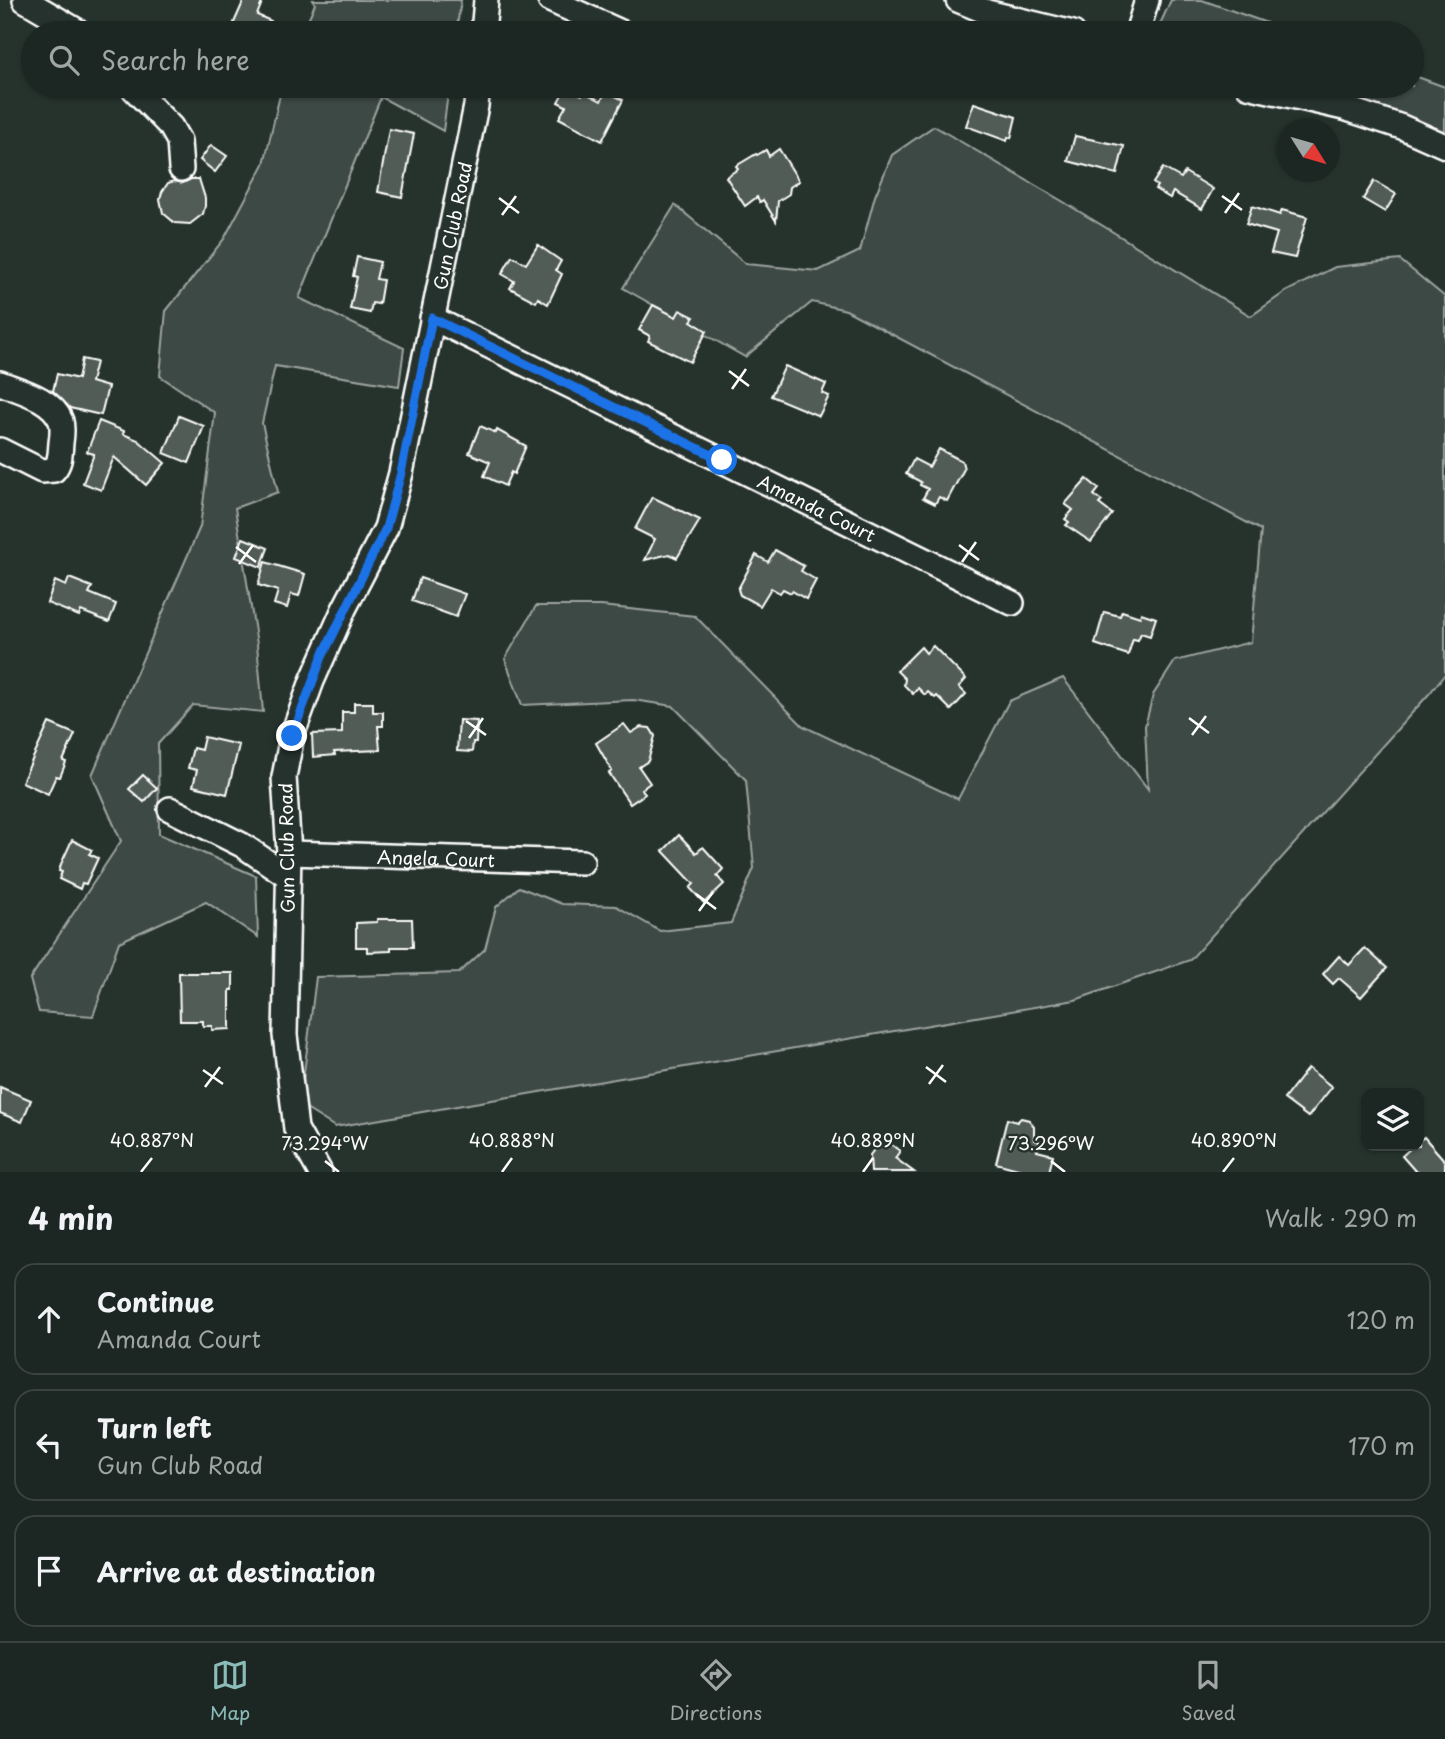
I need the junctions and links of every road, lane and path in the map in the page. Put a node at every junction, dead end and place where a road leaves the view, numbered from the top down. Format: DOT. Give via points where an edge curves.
graph roads {
  1 [pos="25,0"];
  2 [pos="486,0"];
  3 [pos="550,0"];
  4 [pos="958,0"];
  5 [pos="1147,0"];
  6 [pos="61,21"];
  7 [pos="483,21"];
  8 [pos="596,21"];
  9 [pos="1023,21"];
  10 [pos="1141,21"];
  11 [pos="143,98"];
  12 [pos="477,98"];
  13 [pos="1301,98"];
  14 [pos="1445,146"];
  15 [pos="181,169"];
  16 [pos="432,318"];
  17 [pos="0,383"];
  18 [pos="0,450"];
  19 [pos="1012,603"];
  20 [pos="170,809"];
  21 [pos="582,862"];
  22 [pos="289,865"];
  23 [pos="320,1172"];
  1 -- 6 [label="street"];
  2 -- 7 [label="street"];
  3 -- 8 [label="street"];
  4 -- 9 [label="street"];
  5 -- 10 [label="street"];
  11 -- 15 [label="street" via="179,141"];
  12 -- 16 [label="street, Gun Club Road"];
  13 -- 14 [label="street" via="1345,108"];
  16 -- 19 [label="street, Amanda Court"];
  16 -- 22 [label="street, Gun Club Road" via="386,528 338,621 292,736 284,777"];
  17 -- 18 [label="street" via="49,406 62,429 60,460 54,470 42,471"];
  20 -- 22 [label="street"];
  21 -- 22 [label="street, Angela Court"];
  22 -- 23 [label="street, Gun Club Road" via="285,1035 296,1129"];
}
